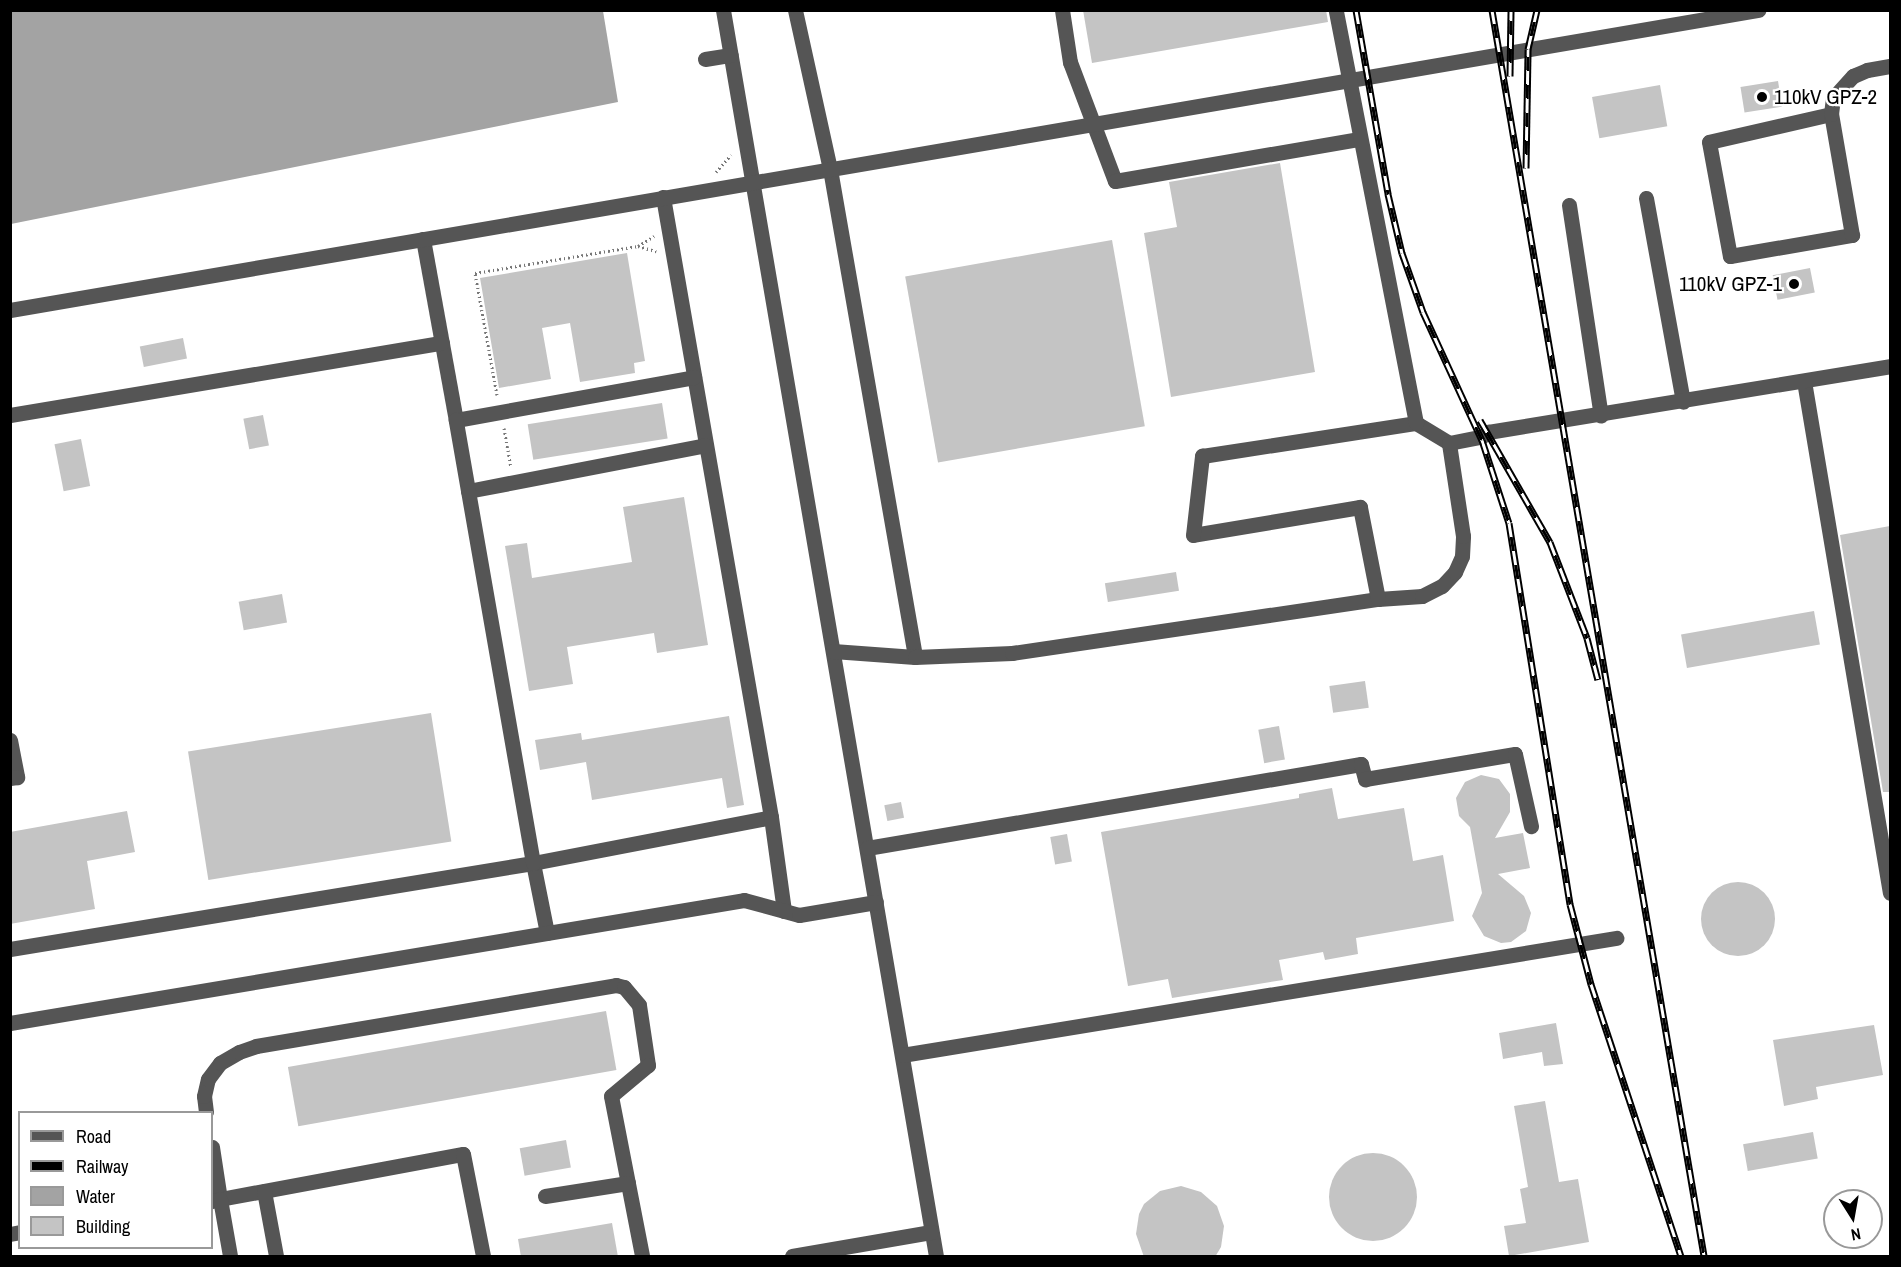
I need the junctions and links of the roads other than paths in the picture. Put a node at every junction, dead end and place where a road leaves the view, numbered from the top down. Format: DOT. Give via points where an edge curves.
graph roads {
  1 [pos="723,10"];
  2 [pos="795,10"];
  3 [pos="1062,10"];
  4 [pos="1336,10"];
  5 [pos="1758,10"];
  6 [pos="731,55"];
  7 [pos="705,59"];
  8 [pos="1890,66"];
  9 [pos="1348,81"];
  10 [pos="1831,114"];
  11 [pos="1095,124"];
  12 [pos="1359,139"];
  13 [pos="830,169"];
  14 [pos="752,182"];
  15 [pos="663,197"];
  16 [pos="1646,198"];
  17 [pos="1569,205"];
  18 [pos="423,239"];
  19 [pos="10,310"];
  20 [pos="442,343"];
  21 [pos="1890,366"];
  22 [pos="694,377"];
  23 [pos="1804,381"];
  24 [pos="1683,402"];
  25 [pos="10,415"];
  26 [pos="1601,416"];
  27 [pos="456,420"];
  28 [pos="1416,423"];
  29 [pos="1449,443"];
  30 [pos="706,445"];
  31 [pos="468,491"];
  32 [pos="1378,599"];
  33 [pos="833,651"];
  34 [pos="915,657"];
  35 [pos="10,740"];
  36 [pos="10,778"];
  37 [pos="771,817"];
  38 [pos="1531,826"];
  39 [pos="867,849"];
  40 [pos="533,863"];
  41 [pos="1890,893"];
  42 [pos="876,902"];
  43 [pos="784,911"];
  44 [pos="547,933"];
  45 [pos="1616,938"];
  46 [pos="10,949"];
  47 [pos="10,1023"];
  48 [pos="902,1055"];
  49 [pos="206,1111"];
  50 [pos="213,1160"];
  51 [pos="628,1183"];
  52 [pos="264,1191"];
  53 [pos="545,1196"];
  54 [pos="216,1200"];
  55 [pos="932,1232"];
  56 [pos="860,1251"];
  57 [pos="230,1257"];
  58 [pos="276,1257"];
  59 [pos="483,1257"];
  60 [pos="642,1257"];
  61 [pos="792,1257"];
  62 [pos="936,1257"];
  1 -- 6 [label="lane"];
  2 -- 13 [label="lane"];
  3 -- 11 [label="lane" via="1070,62"];
  4 -- 9 [label="lane"];
  5 -- 9 [label="lane"];
  6 -- 7 [label="lane"];
  6 -- 14 [label="lane"];
  8 -- 10 [label="lane" via="1852,76 1833,98"];
  9 -- 11 [label="lane"];
  9 -- 12 [label="lane"];
  10 -- 10 [label="lane" via="1852,235 1730,256 1709,142"];
  11 -- 12 [label="lane" via="1115,181"];
  11 -- 13 [label="lane"];
  12 -- 28 [label="lane"];
  13 -- 14 [label="lane"];
  13 -- 34 [label="lane"];
  14 -- 15 [label="lane"];
  14 -- 33 [label="lane"];
  15 -- 18 [label="lane"];
  15 -- 22 [label="lane"];
  16 -- 24 [label="lane"];
  17 -- 26 [label="lane"];
  18 -- 19 [label="lane"];
  18 -- 20 [label="lane"];
  20 -- 25 [label="lane"];
  20 -- 27 [label="lane"];
  21 -- 23 [label="lane"];
  22 -- 27 [label="lane"];
  22 -- 30 [label="lane"];
  23 -- 24 [label="lane"];
  23 -- 41 [label="lane"];
  24 -- 26 [label="lane"];
  26 -- 29 [label="lane" via="1488,432"];
  27 -- 31 [label="lane"];
  28 -- 29 [label="lane"];
  28 -- 32 [label="lane" via="1202,456 1192,535 1360,507"];
  29 -- 32 [label="lane" via="1463,536 1462,556 1455,572 1442,586 1422,596"];
  30 -- 31 [label="lane"];
  30 -- 37 [label="lane"];
  31 -- 40 [label="lane"];
  32 -- 34 [label="lane" via="1012,653"];
  33 -- 34 [label="lane"];
  33 -- 39 [label="lane"];
  35 -- 36 [label="lane" via="17,777"];
  37 -- 40 [label="lane"];
  37 -- 43 [label="lane"];
  38 -- 39 [label="lane" via="1515,754 1365,779 1360,764"];
  39 -- 42 [label="lane"];
  40 -- 44 [label="lane"];
  40 -- 46 [label="lane"];
  42 -- 43 [label="lane" via="799,915"];
  42 -- 48 [label="lane"];
  43 -- 44 [label="lane" via="744,900"];
  44 -- 47 [label="lane"];
  45 -- 48 [label="lane"];
  48 -- 55 [label="lane"];
  49 -- 51 [label="lane" via="208,1079 220,1063 248,1049 616,985 631,993 639,1005 648,1065 611,1096"];
  50 -- 54 [label="lane"];
  51 -- 53 [label="lane"];
  51 -- 60 [label="lane"];
  52 -- 54 [label="lane"];
  52 -- 58 [label="lane"];
  52 -- 59 [label="lane" via="463,1154"];
  54 -- 57 [label="lane"];
  55 -- 56 [label="lane"];
  55 -- 62 [label="lane"];
  56 -- 61 [label="lane"];
}
